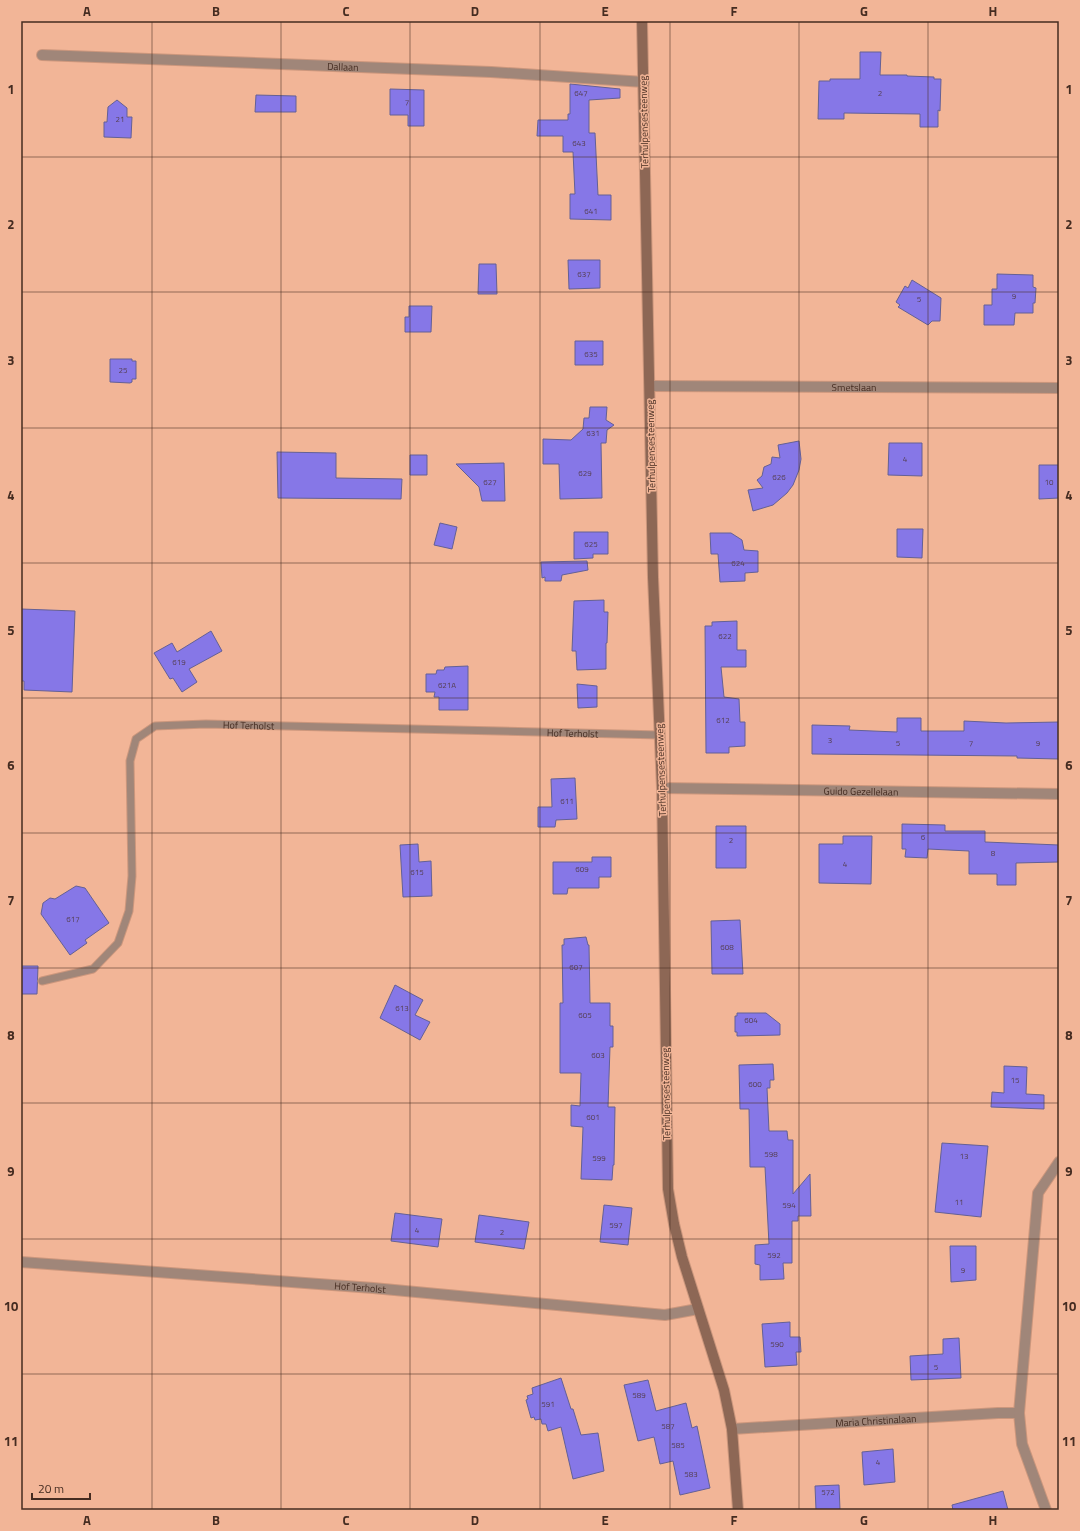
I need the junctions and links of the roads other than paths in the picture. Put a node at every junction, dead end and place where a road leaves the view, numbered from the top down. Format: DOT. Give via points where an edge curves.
graph roads {
  1 [pos="642,21"];
  2 [pos="42,55"];
  3 [pos="644,82"];
  4 [pos="650,386"];
  5 [pos="1059,388"];
  6 [pos="660,736"];
  7 [pos="662,788"];
  8 [pos="1059,794"];
  9 [pos="42,982"];
  10 [pos="1059,1162"];
  11 [pos="21,1262"];
  12 [pos="698,1309"];
  13 [pos="1019,1413"];
  14 [pos="732,1429"];
  15 [pos="738,1510"];
  16 [pos="1046,1510"];
  1 -- 3 [label="main road, Terhulpensesteenweg"];
  2 -- 3 [label="street, Dallaan" via="491,72"];
  3 -- 4 [label="main road, Terhulpensesteenweg"];
  4 -- 5 [label="street, Smetslaan"];
  4 -- 6 [label="main road, Terhulpensesteenweg" via="653,577"];
  6 -- 7 [label="main road, Terhulpensesteenweg"];
  6 -- 9 [label="lane, Hof Terholst" via="206,724 155,726 136,739 130,761 132,876 129,912 118,943 93,969"];
  7 -- 8 [label="street, Guido Gezellelaan"];
  7 -- 12 [label="main road, Terhulpensesteenweg" via="668,1189 682,1257"];
  10 -- 13 [label="street" via="1038,1193"];
  11 -- 12 [label="street, Hof Terholst" via="374,1288 665,1315"];
  12 -- 14 [label="main road, Terhulpensesteenweg" via="724,1390"];
  13 -- 14 [label="street, Maria Christinalaan"];
  13 -- 16 [label="street" via="1022,1444"];
  14 -- 15 [label="main road, Terhulpensesteenweg"];
}
